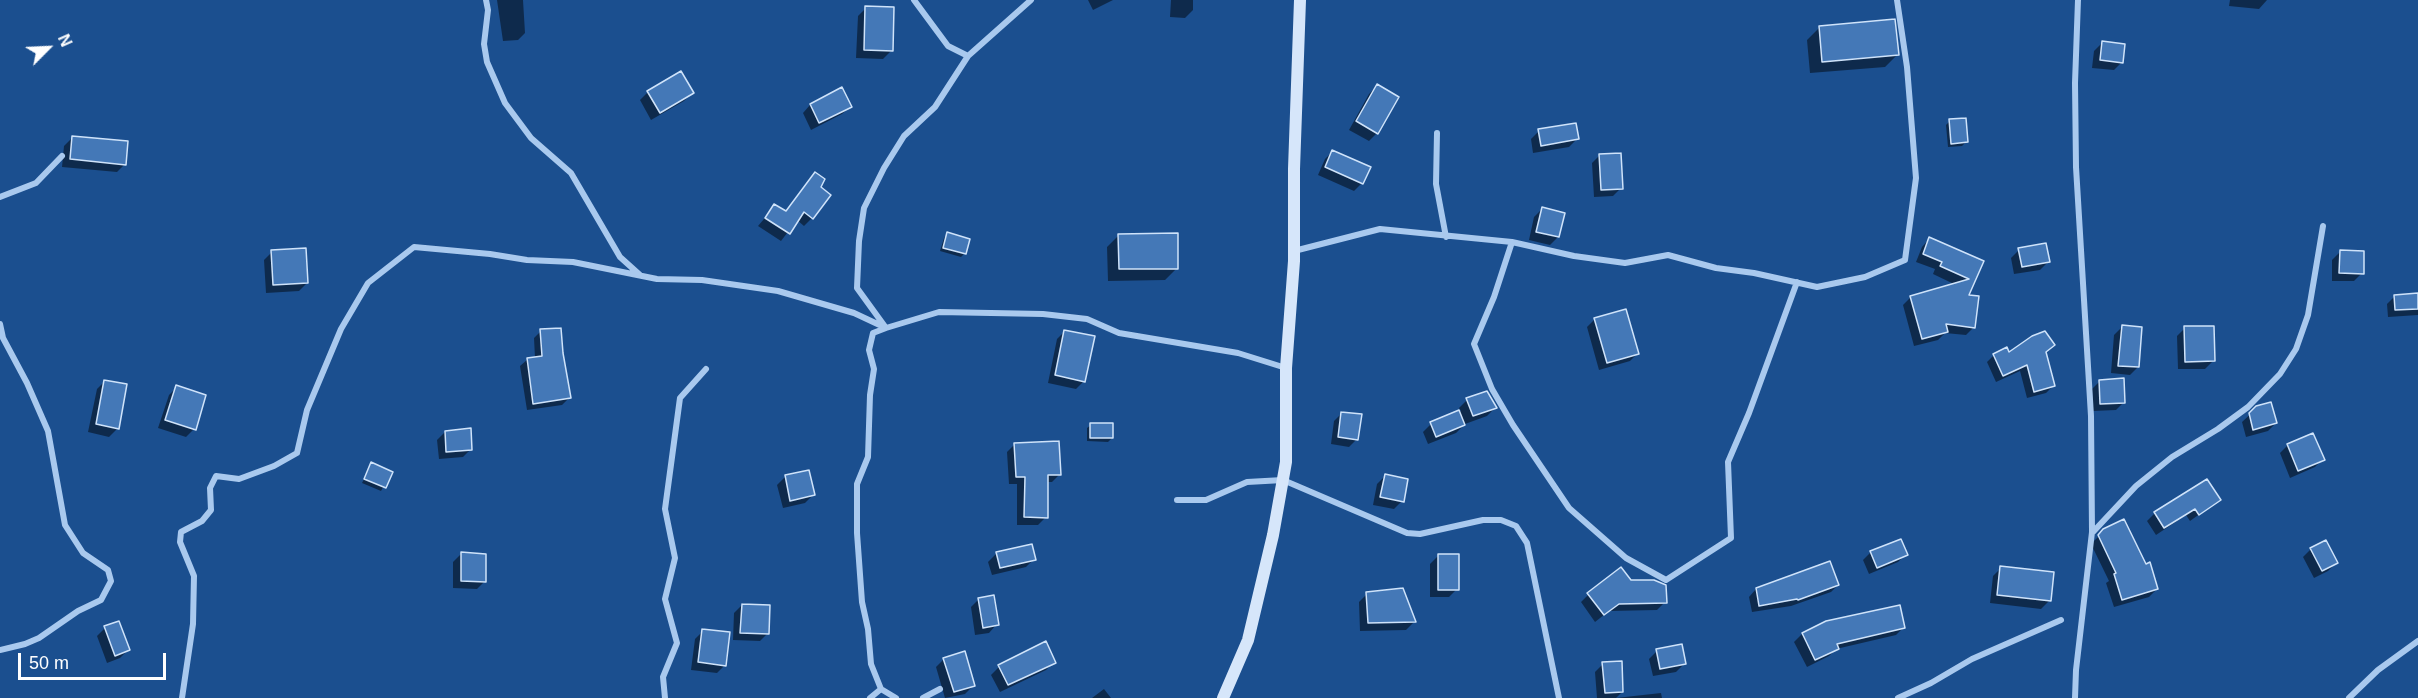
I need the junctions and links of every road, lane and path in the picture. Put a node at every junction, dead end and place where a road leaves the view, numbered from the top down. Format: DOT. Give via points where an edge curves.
graph roads {
  1 [pos="486,0"];
  2 [pos="914,0"];
  3 [pos="1031,0"];
  4 [pos="1300,0"];
  5 [pos="1897,0"];
  6 [pos="2078,0"];
  7 [pos="968,56"];
  8 [pos="1437,133"];
  9 [pos="62,156"];
  10 [pos="0,197"];
  11 [pos="2323,226"];
  12 [pos="1446,237"];
  13 [pos="1512,242"];
  14 [pos="1294,251"];
  15 [pos="640,276"];
  16 [pos="1797,282"];
  17 [pos="0,324"];
  18 [pos="886,328"];
  19 [pos="1286,368"];
  20 [pos="706,369"];
  21 [pos="1282,480"];
  22 [pos="1177,500"];
  23 [pos="2092,532"];
  24 [pos="2061,620"];
  25 [pos="2418,641"];
  26 [pos="0,650"];
  27 [pos="880,688"];
  28 [pos="940,689"];
  29 [pos="182,698"];
  30 [pos="665,698"];
  31 [pos="870,698"];
  32 [pos="896,698"];
  33 [pos="923,698"];
  34 [pos="1223,698"];
  35 [pos="1559,698"];
  36 [pos="1898,698"];
  37 [pos="2075,698"];
  38 [pos="2349,698"];
  1 -- 15 [label="street" via="487,62 504,104 531,138 570,173 620,256"];
  2 -- 7 [label="street" via="948,46"];
  3 -- 7 [label="street"];
  4 -- 14 [label="main road"];
  5 -- 16 [label="street" via="1916,178 1905,260 1865,277 1817,287"];
  6 -- 23 [label="street" via="2076,167 2091,405"];
  7 -- 18 [label="street" via="935,107 904,136 864,208 857,288"];
  8 -- 12 [label="street" via="1436,184"];
  9 -- 10 [label="street" via="36,183"];
  11 -- 23 [label="street" via="2308,315 2296,349 2280,374 2248,407 2136,486"];
  12 -- 13 [label="street"];
  12 -- 14 [label="street" via="1380,229"];
  13 -- 16 [label="street" via="1625,263 1668,255"];
  13 -- 16 [label="street" via="1474,344 1492,389 1569,508 1626,558 1666,579 1731,538 1728,462"];
  14 -- 19 [label="main road"];
  15 -- 18 [label="street" via="778,291"];
  15 -- 29 [label="street" via="573,262 414,247 368,283 341,329 308,410 297,453 238,479 216,477 210,488 211,510 202,521 181,532 180,542 194,576 193,624"];
  17 -- 26 [label="street" via="48,431 65,525 83,553 108,570 111,581 101,600 39,638"];
  18 -- 19 [label="street" via="939,312 1044,314 1087,320 1119,333 1238,353"];
  18 -- 27 [label="street" via="873,333 869,350 874,369 868,457 857,484 862,602 871,664"];
  19 -- 21 [label="main road" via="1286,462"];
  20 -- 30 [label="street" via="680,398 665,509 675,558 665,599 677,644 663,677"];
  21 -- 22 [label="street" via="1247,482 1206,500"];
  21 -- 34 [label="main road" via="1248,640"];
  21 -- 35 [label="street" via="1407,533 1420,534 1483,520 1501,520 1516,526 1527,543"];
  23 -- 37 [label="street"];
  24 -- 36 [label="street" via="1972,659"];
  25 -- 38 [label="street" via="2378,670"];
  27 -- 31 [label="street"];
  27 -- 32 [label="street"];
  28 -- 33 [label="street"];
}
